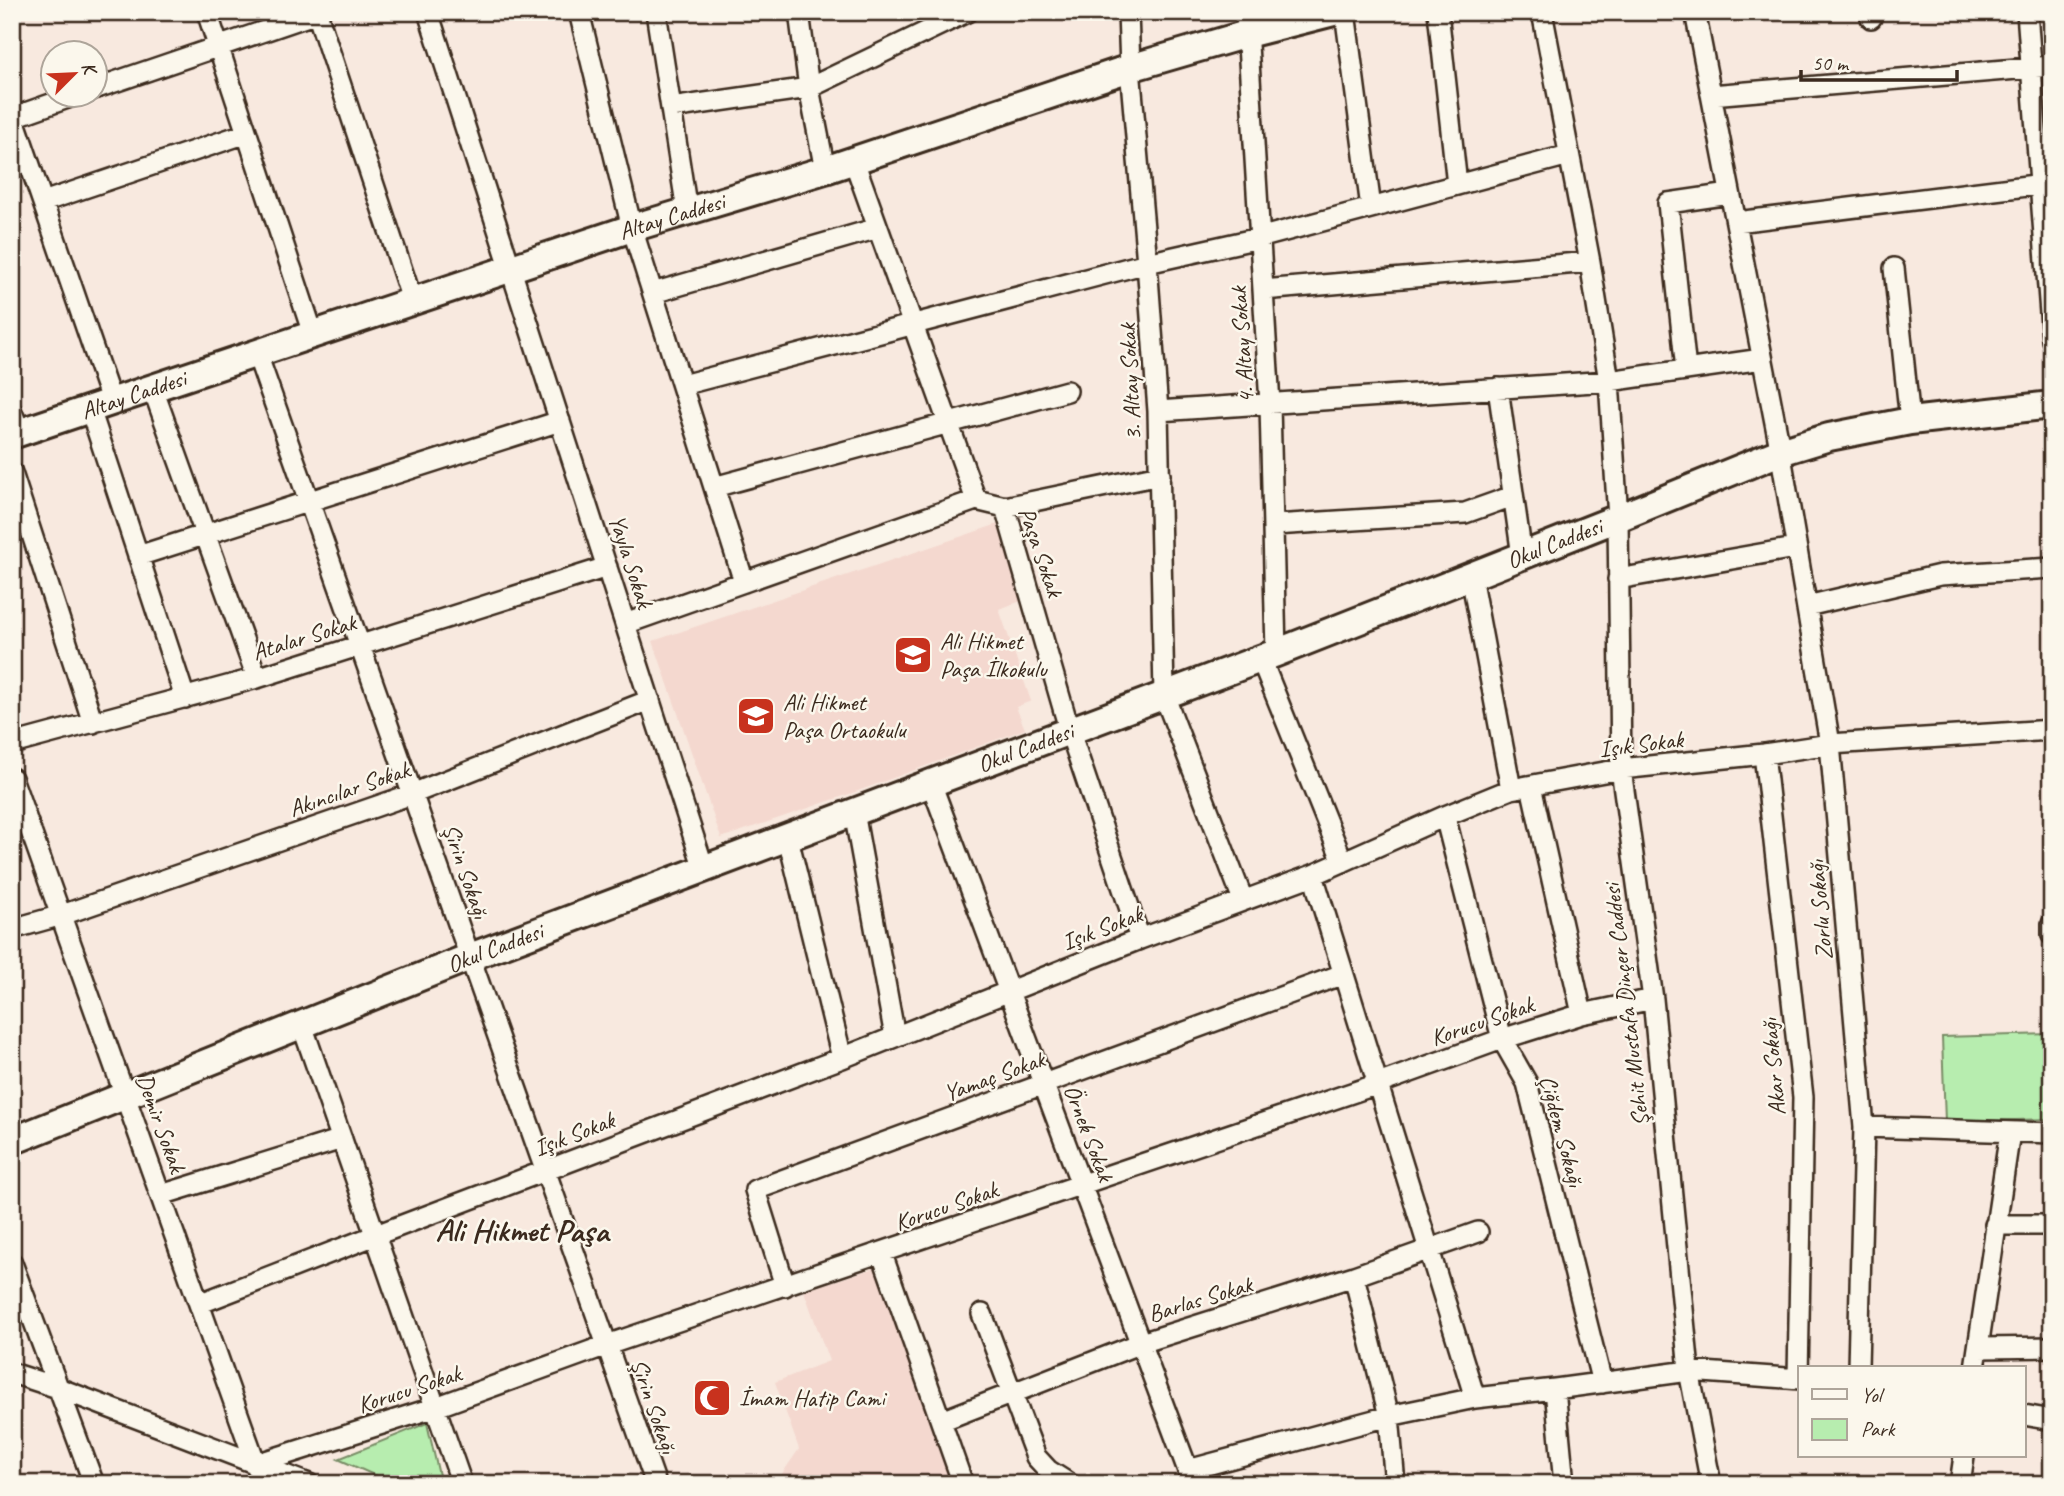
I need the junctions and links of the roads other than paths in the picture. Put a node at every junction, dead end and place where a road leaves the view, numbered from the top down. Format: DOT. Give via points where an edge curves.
graph roads {
  1 [pos="207,12"];
  2 [pos="428,12"];
  3 [pos="579,12"];
  4 [pos="656,12"];
  5 [pos="799,12"];
  6 [pos="967,12"];
  7 [pos="1128,12"];
  8 [pos="1334,12"];
  9 [pos="1345,12"];
  10 [pos="1438,12"];
  11 [pos="1542,12"];
  12 [pos="1695,12"];
  13 [pos="2027,12"];
  14 [pos="319,13"];
  15 [pos="1246,23"];
  16 [pos="220,46"];
  17 [pos="2052,66"];
  18 [pos="1130,68"];
  19 [pos="2032,68"];
  20 [pos="108,84"];
  21 [pos="808,88"];
  22 [pos="1711,94"];
  23 [pos="38,107"];
  24 [pos="671,108"];
  25 [pos="13,115"];
  26 [pos="247,133"];
  27 [pos="1569,155"];
  28 [pos="854,161"];
  29 [pos="825,170"];
  30 [pos="2046,184"];
  31 [pos="1457,185"];
  32 [pos="1730,194"];
  33 [pos="43,202"];
  34 [pos="1371,208"];
  35 [pos="687,211"];
  36 [pos="1736,222"];
  37 [pos="632,228"];
  38 [pos="878,228"];
  39 [pos="1259,238"];
  40 [pos="1590,262"];
  41 [pos="1147,263"];
  42 [pos="510,268"];
  43 [pos="1894,268"];
  44 [pos="1263,290"];
  45 [pos="653,293"];
  46 [pos="412,300"];
  47 [pos="913,325"];
  48 [pos="313,334"];
  49 [pos="2052,340"];
  50 [pos="257,354"];
  51 [pos="1762,359"];
  52 [pos="1686,370"];
  53 [pos="1609,381"];
  54 [pos="682,385"];
  55 [pos="1498,388"];
  56 [pos="153,389"];
  57 [pos="1067,391"];
  58 [pos="1270,404"];
  59 [pos="2052,405"];
  60 [pos="101,406"];
  61 [pos="1158,411"];
  62 [pos="560,421"];
  63 [pos="1910,421"];
  64 [pos="948,423"];
  65 [pos="15,426"];
  66 [pos="1780,452"];
  67 [pos="12,473"];
  68 [pos="1160,475"];
  69 [pos="714,487"];
  70 [pos="1513,496"];
  71 [pos="976,500"];
  72 [pos="309,501"];
  73 [pos="1005,507"];
  74 [pos="1618,519"];
  75 [pos="1274,525"];
  76 [pos="205,534"];
  77 [pos="1796,548"];
  78 [pos="138,556"];
  79 [pos="1522,556"];
  80 [pos="607,567"];
  81 [pos="2052,568"];
  82 [pos="1471,576"];
  83 [pos="1618,579"];
  84 [pos="744,582"];
  85 [pos="1807,606"];
  86 [pos="625,624"];
  87 [pos="361,646"];
  88 [pos="1268,656"];
  89 [pos="257,678"];
  90 [pos="1164,695"];
  91 [pos="185,698"];
  92 [pos="650,700"];
  93 [pos="93,723"];
  94 [pos="2052,730"];
  95 [pos="1070,732"];
  96 [pos="12,744"];
  97 [pos="1830,744"];
  98 [pos="1763,754"];
  99 [pos="1621,769"];
  100 [pos="12,778"];
  101 [pos="931,783"];
  102 [pos="1531,786"];
  103 [pos="1511,789"];
  104 [pos="412,794"];
  105 [pos="854,812"];
  106 [pos="1445,816"];
  107 [pos="788,838"];
  108 [pos="1343,862"];
  109 [pos="705,869"];
  110 [pos="1313,875"];
  111 [pos="1243,900"];
  112 [pos="62,915"];
  113 [pos="2052,923"];
  114 [pos="12,929"];
  115 [pos="2052,935"];
  116 [pos="1140,939"];
  117 [pos="470,957"];
  118 [pos="1343,974"];
  119 [pos="1009,991"];
  120 [pos="1653,999"];
  121 [pos="1582,1014"];
  122 [pos="302,1025"];
  123 [pos="895,1037"];
  124 [pos="1502,1039"];
  125 [pos="842,1058"];
  126 [pos="1044,1084"];
  127 [pos="1378,1084"];
  128 [pos="126,1097"];
  129 [pos="1864,1127"];
  130 [pos="2011,1132"];
  131 [pos="2052,1133"];
  132 [pos="342,1139"];
  133 [pos="12,1141"];
  134 [pos="545,1172"];
  135 [pos="1081,1184"];
  136 [pos="162,1195"];
  137 [pos="1995,1225"];
  138 [pos="2052,1225"];
  139 [pos="1478,1233"];
  140 [pos="376,1235"];
  141 [pos="1429,1250"];
  142 [pos="882,1254"];
  143 [pos="12,1263"];
  144 [pos="1354,1276"];
  145 [pos="785,1286"];
  146 [pos="201,1303"];
  147 [pos="982,1314"];
  148 [pos="1141,1343"];
  149 [pos="607,1345"];
  150 [pos="2052,1347"];
  151 [pos="1978,1348"];
  152 [pos="1799,1366"];
  153 [pos="1858,1366"];
  154 [pos="1975,1366"];
  155 [pos="1689,1371"];
  156 [pos="12,1373"];
  157 [pos="1798,1378"];
  158 [pos="1602,1382"];
  159 [pos="58,1388"];
  160 [pos="1555,1389"];
  161 [pos="1013,1392"];
  162 [pos="1475,1398"];
  163 [pos="436,1407"];
  164 [pos="2025,1415"];
  165 [pos="1389,1416"];
  166 [pos="2052,1420"];
  167 [pos="941,1421"];
  168 [pos="1964,1458"];
  169 [pos="256,1464"];
  170 [pos="1190,1477"];
  171 [pos="93,1484"];
  172 [pos="263,1484"];
  173 [pos="309,1484"];
  174 [pos="462,1484"];
  175 [pos="656,1484"];
  176 [pos="963,1484"];
  177 [pos="1070,1484"];
  178 [pos="1395,1484"];
  179 [pos="1564,1484"];
  180 [pos="1711,1484"];
  181 [pos="1960,1484"];
  1 -- 16 [label="street"];
  2 -- 42 [label="street, Yayla Sokak"];
  3 -- 37 [label="street"];
  4 -- 24 [label="street"];
  5 -- 21 [label="street"];
  6 -- 21 [label="street"];
  7 -- 18 [label="street, 3. Altay Sokak"];
  8 -- 15 [label="main road, Altay Caddesi"];
  9 -- 34 [label="street"];
  10 -- 31 [label="street"];
  11 -- 27 [label="street, Şehit Mustafa Dinçer Caddesi"];
  12 -- 22 [label="street, Zorlu Sokağı"];
  13 -- 19 [label="street"];
  14 -- 16 [label="street"];
  14 -- 46 [label="street"];
  15 -- 18 [label="main road, Altay Caddesi"];
  15 -- 39 [label="street, 4. Altay Sokak"];
  16 -- 20 [label="street"];
  16 -- 26 [label="street"];
  17 -- 19 [label="street"];
  18 -- 28 [label="main road, Altay Caddesi"];
  18 -- 41 [label="street, 3. Altay Sokak"];
  19 -- 22 [label="street"];
  19 -- 30 [label="street"];
  21 -- 24 [label="street"];
  21 -- 29 [label="street"];
  22 -- 32 [label="street, Zorlu Sokağı"];
  23 -- 25 [label="street"];
  24 -- 35 [label="street"];
  25 -- 33 [label="street"];
  26 -- 33 [label="street"];
  26 -- 48 [label="street"];
  27 -- 31 [label="street"];
  27 -- 40 [label="street, Şehit Mustafa Dinçer Caddesi"];
  28 -- 29 [label="main road, Altay Caddesi"];
  28 -- 38 [label="street"];
  29 -- 35 [label="main road, Altay Caddesi"];
  30 -- 36 [label="street"];
  30 -- 49 [label="street"];
  31 -- 34 [label="street"];
  32 -- 36 [label="street, Zorlu Sokağı"];
  32 -- 52 [label="street" via="1668,203"];
  33 -- 60 [label="street"];
  34 -- 39 [label="street"];
  35 -- 37 [label="main road, Altay Caddesi"];
  36 -- 51 [label="street, Zorlu Sokağı"];
  37 -- 42 [label="main road, Altay Caddesi"];
  37 -- 45 [label="street"];
  38 -- 45 [label="street"];
  38 -- 47 [label="street"];
  39 -- 41 [label="street"];
  39 -- 44 [label="street, 4. Altay Sokak"];
  40 -- 44 [label="street"];
  40 -- 53 [label="street, Şehit Mustafa Dinçer Caddesi"];
  41 -- 47 [label="street"];
  41 -- 61 [label="street, 3. Altay Sokak"];
  42 -- 46 [label="main road, Altay Caddesi"];
  42 -- 62 [label="street, Yayla Sokak"];
  43 -- 63 [label="street"];
  44 -- 58 [label="street, 4. Altay Sokak"];
  45 -- 54 [label="street"];
  46 -- 48 [label="main road, Altay Caddesi"];
  47 -- 54 [label="street"];
  47 -- 64 [label="street"];
  48 -- 50 [label="main road, Altay Caddesi"];
  50 -- 56 [label="main road, Altay Caddesi"];
  50 -- 72 [label="street, Şirin Sokağı"];
  51 -- 52 [label="street"];
  51 -- 66 [label="street, Zorlu Sokağı"];
  52 -- 53 [label="street"];
  53 -- 55 [label="street"];
  53 -- 74 [label="street, Şehit Mustafa Dinçer Caddesi"];
  54 -- 69 [label="street"];
  55 -- 58 [label="street"];
  55 -- 70 [label="street"];
  56 -- 60 [label="main road, Altay Caddesi"];
  56 -- 76 [label="street"];
  57 -- 64 [label="street"];
  58 -- 61 [label="street"];
  58 -- 75 [label="street, 4. Altay Sokak"];
  59 -- 63 [label="main road, Okul Caddesi"];
  60 -- 65 [label="main road, Altay Caddesi"];
  60 -- 78 [label="street"];
  61 -- 68 [label="street, 3. Altay Sokak"];
  62 -- 72 [label="street"];
  62 -- 80 [label="street, Yayla Sokak"];
  63 -- 66 [label="main road, Okul Caddesi"];
  64 -- 69 [label="street"];
  64 -- 71 [label="street"];
  66 -- 74 [label="main road, Okul Caddesi"];
  66 -- 77 [label="street, Zorlu Sokağı"];
  67 -- 93 [label="street"];
  68 -- 73 [label="street"];
  68 -- 90 [label="street, 3. Altay Sokak"];
  69 -- 84 [label="street"];
  70 -- 75 [label="street" via="1465,513"];
  70 -- 79 [label="street"];
  71 -- 73 [label="street, Paşa Sokak"];
  71 -- 84 [label="street"];
  72 -- 76 [label="street"];
  72 -- 87 [label="street, Şirin Sokağı"];
  73 -- 95 [label="street, Paşa Sokak"];
  74 -- 79 [label="main road, Okul Caddesi"];
  74 -- 83 [label="street, Şehit Mustafa Dinçer Caddesi"];
  75 -- 88 [label="street, 4. Altay Sokak"];
  76 -- 78 [label="street"];
  76 -- 89 [label="street"];
  77 -- 83 [label="street"];
  77 -- 85 [label="street, Zorlu Sokağı"];
  78 -- 91 [label="street"];
  79 -- 82 [label="main road, Okul Caddesi"];
  80 -- 86 [label="street, Yayla Sokak"];
  80 -- 87 [label="street, Atalar Sokak"];
  81 -- 85 [label="street" via="1940,575"];
  82 -- 88 [label="main road, Okul Caddesi"];
  82 -- 103 [label="street"];
  83 -- 99 [label="street, Şehit Mustafa Dinçer Caddesi"];
  84 -- 86 [label="street"];
  85 -- 97 [label="street, Zorlu Sokağı"];
  86 -- 92 [label="street, Yayla Sokak"];
  87 -- 89 [label="street, Atalar Sokak"];
  87 -- 104 [label="street, Şirin Sokağı"];
  88 -- 90 [label="main road, Okul Caddesi"];
  88 -- 108 [label="street"];
  89 -- 91 [label="street, Atalar Sokak"];
  90 -- 95 [label="main road, Okul Caddesi"];
  90 -- 111 [label="street"];
  91 -- 93 [label="street, Atalar Sokak"];
  92 -- 104 [label="street, Akıncılar Sokak"];
  92 -- 109 [label="street, Yayla Sokak"];
  93 -- 96 [label="street, Atalar Sokak"];
  94 -- 97 [label="street, Işık Sokak"];
  95 -- 101 [label="main road, Okul Caddesi"];
  95 -- 116 [label="street, Paşa Sokak"];
  97 -- 98 [label="street, Işık Sokak"];
  97 -- 129 [label="street, Zorlu Sokağı"];
  98 -- 99 [label="street, Işık Sokak"];
  98 -- 152 [label="street, Akar Sokağı" via="1803,1097"];
  99 -- 102 [label="street, Işık Sokak"];
  99 -- 120 [label="street, Şehit Mustafa Dinçer Caddesi"];
  100 -- 112 [label="street, Demir Sokak"];
  101 -- 105 [label="main road, Okul Caddesi"];
  101 -- 119 [label="street, Örnek Sokak"];
  102 -- 103 [label="street, Işık Sokak"];
  102 -- 121 [label="street"];
  103 -- 106 [label="street, Işık Sokak"];
  104 -- 112 [label="street, Akıncılar Sokak"];
  104 -- 117 [label="street, Şirin Sokağı"];
  105 -- 107 [label="main road, Okul Caddesi"];
  105 -- 123 [label="street"];
  106 -- 108 [label="street, Işık Sokak"];
  106 -- 124 [label="street, Çiğdem Sokağı"];
  107 -- 109 [label="main road, Okul Caddesi"];
  107 -- 125 [label="street"];
  108 -- 110 [label="street, Işık Sokak"];
  109 -- 117 [label="main road, Okul Caddesi"];
  110 -- 111 [label="street, Işık Sokak"];
  110 -- 118 [label="street"];
  111 -- 116 [label="street, Işık Sokak"];
  112 -- 114 [label="street, Akıncılar Sokak"];
  112 -- 128 [label="street, Demir Sokak"];
  113 -- 115 [label="street"];
  116 -- 119 [label="street, Işık Sokak"];
  117 -- 122 [label="main road, Okul Caddesi"];
  117 -- 134 [label="street, Şirin Sokağı"];
  118 -- 126 [label="street, Yamaç Sokak"];
  118 -- 127 [label="street"];
  119 -- 123 [label="street, Işık Sokak"];
  119 -- 126 [label="street, Örnek Sokak"];
  120 -- 121 [label="street, Korucu Sokak"];
  120 -- 155 [label="street, Şehit Mustafa Dinçer Caddesi"];
  121 -- 124 [label="street, Korucu Sokak"];
  122 -- 128 [label="main road, Okul Caddesi"];
  122 -- 132 [label="street"];
  123 -- 125 [label="street, Işık Sokak"];
  124 -- 127 [label="street, Korucu Sokak"];
  124 -- 158 [label="street, Çiğdem Sokağı" via="1527,1083"];
  125 -- 134 [label="street, Işık Sokak"];
  126 -- 135 [label="street, Örnek Sokak"];
  126 -- 145 [label="street, Yamaç Sokak" via="755,1190"];
  127 -- 135 [label="street, Korucu Sokak"];
  127 -- 141 [label="street"];
  128 -- 133 [label="main road, Okul Caddesi"];
  128 -- 136 [label="street, Demir Sokak"];
  129 -- 130 [label="street"];
  129 -- 153 [label="street, Zorlu Sokağı"];
  130 -- 131 [label="street"];
  130 -- 137 [label="street"];
  132 -- 136 [label="street"];
  132 -- 140 [label="street"];
  134 -- 140 [label="street, Işık Sokak"];
  134 -- 149 [label="street, Şirin Sokağı"];
  135 -- 142 [label="street, Korucu Sokak"];
  135 -- 148 [label="street, Örnek Sokak"];
  136 -- 146 [label="street, Demir Sokak"];
  137 -- 138 [label="street"];
  137 -- 151 [label="street"];
  139 -- 141 [label="street, Barlas Sokak"];
  140 -- 146 [label="street, Işık Sokak"];
  140 -- 163 [label="street"];
  141 -- 144 [label="street, Barlas Sokak"];
  141 -- 162 [label="street"];
  142 -- 145 [label="street, Korucu Sokak"];
  142 -- 167 [label="street"];
  143 -- 159 [label="street"];
  144 -- 148 [label="street, Barlas Sokak"];
  144 -- 165 [label="street"];
  145 -- 149 [label="street, Korucu Sokak"];
  146 -- 169 [label="street, Demir Sokak"];
  147 -- 161 [label="street"];
  148 -- 161 [label="street, Barlas Sokak"];
  148 -- 170 [label="street, Örnek Sokak"];
  149 -- 163 [label="street, Korucu Sokak"];
  149 -- 175 [label="street, Şirin Sokağı"];
  150 -- 151 [label="street"];
  151 -- 154 [label="street"];
  155 -- 157 [label="street"];
  155 -- 158 [label="street"];
  155 -- 180 [label="street, Şehit Mustafa Dinçer Caddesi"];
  156 -- 159 [label="street"];
  158 -- 160 [label="street"];
  159 -- 169 [label="street"];
  159 -- 171 [label="street"];
  160 -- 162 [label="street"];
  160 -- 179 [label="street"];
  161 -- 167 [label="street, Barlas Sokak"];
  161 -- 177 [label="street" via="1037,1457"];
  162 -- 165 [label="street"];
  163 -- 169 [label="street, Korucu Sokak"];
  163 -- 174 [label="street"];
  164 -- 166 [label="street"];
  165 -- 170 [label="street"];
  165 -- 178 [label="street"];
  167 -- 176 [label="street"];
  168 -- 181 [label="street"];
  169 -- 172 [label="street, Demir Sokak"];
  169 -- 173 [label="street"];
}
